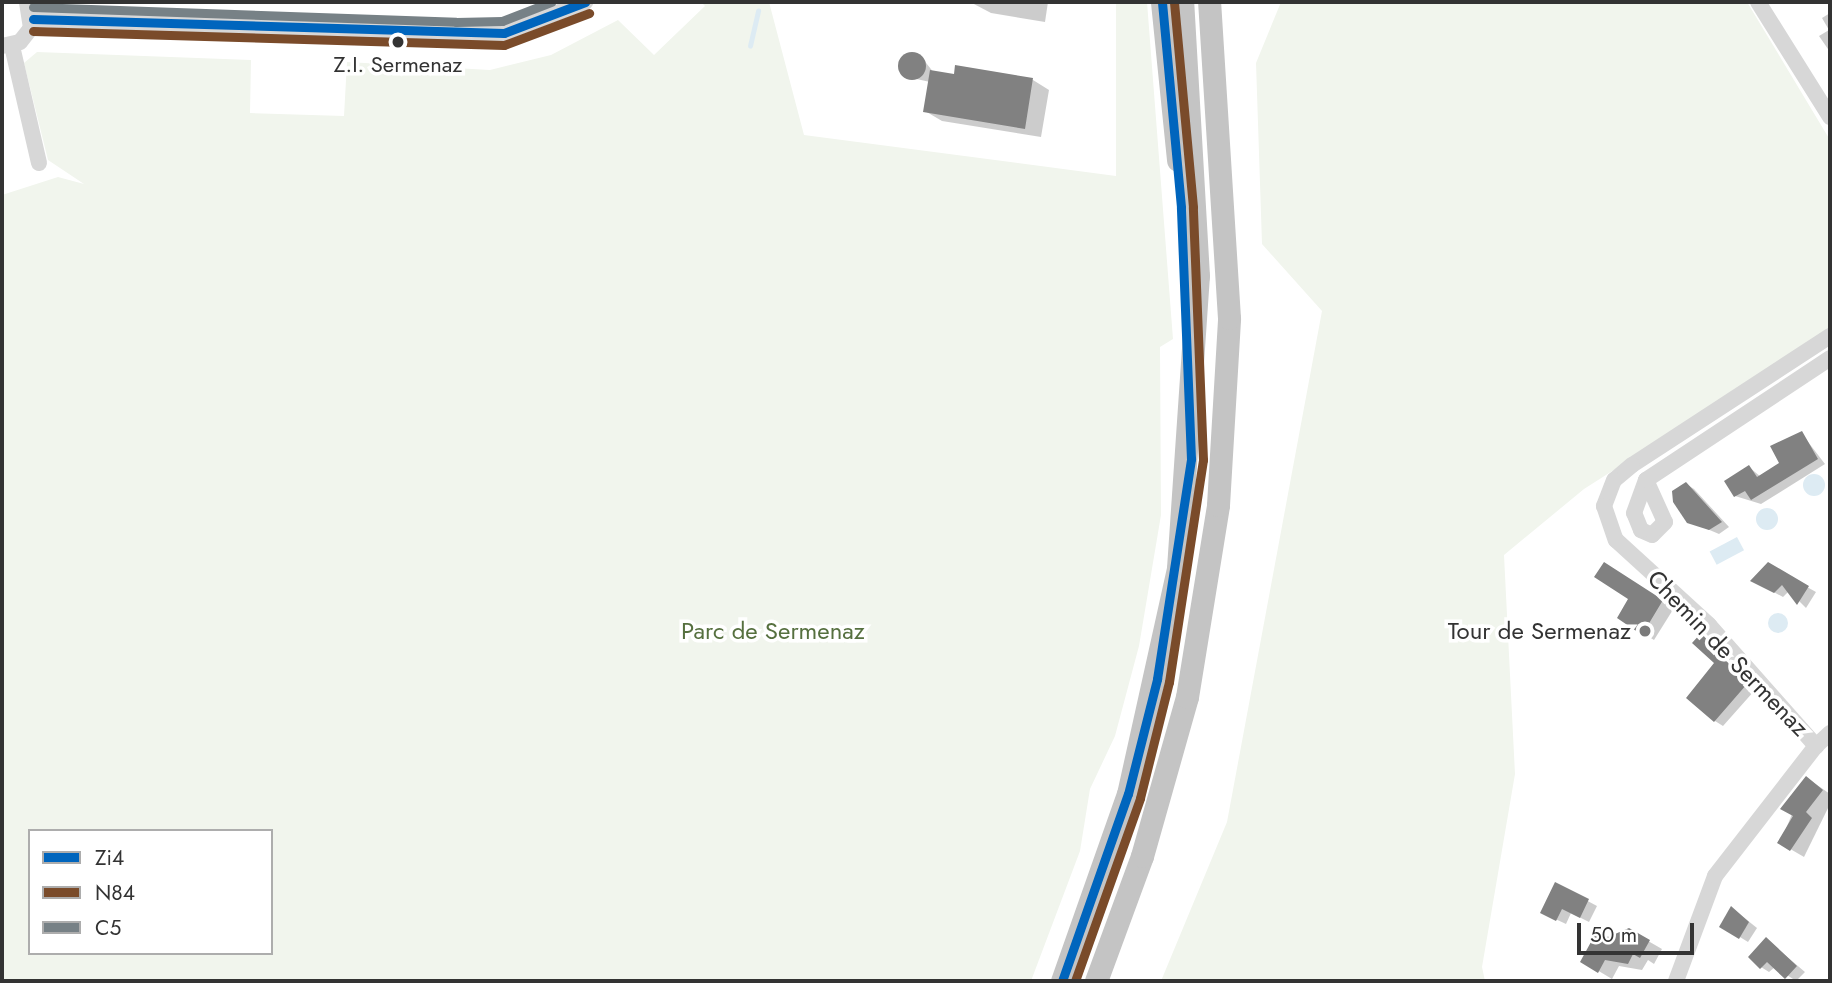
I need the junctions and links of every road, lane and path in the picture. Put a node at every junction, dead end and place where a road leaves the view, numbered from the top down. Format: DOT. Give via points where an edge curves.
graph roads {
  1 [pos="27,2"];
  2 [pos="585,2"];
  3 [pos="1163,2"];
  4 [pos="1182,2"];
  5 [pos="1209,2"];
  6 [pos="1758,2"];
  7 [pos="33,19"];
  8 [pos="7,46"];
  9 [pos="1830,117"];
  10 [pos="39,163"];
  11 [pos="1830,336"];
  12 [pos="1830,358"];
  13 [pos="1193,407"];
  14 [pos="1646,480"];
  15 [pos="1830,733"];
  16 [pos="1816,746"];
  17 [pos="1062,981"];
  18 [pos="1096,981"];
  19 [pos="1676,981"];
  1 -- 7 [label="street"];
  2 -- 7 [label="street" via="541,23 468,34"];
  3 -- 13 [label="highway"];
  4 -- 13 [label="highway" via="1197,210"];
  5 -- 18 [label="highway" via="1229,318 1219,505 1187,698 1142,856"];
  6 -- 9 [label="street"];
  7 -- 8 [label="street" via="27,36"];
  8 -- 10 [label="street"];
  11 -- 16 [label="street, Chemin de Sermenaz" via="1632,465 1614,480 1604,506 1616,540 1709,625"];
  12 -- 14 [label="street"];
  13 -- 17 [label="highway" via="1178,568 1157,679 1128,794"];
  15 -- 16 [label="street, Chemin de Sermenaz"];
  16 -- 19 [label="street" via="1716,876"];
}
